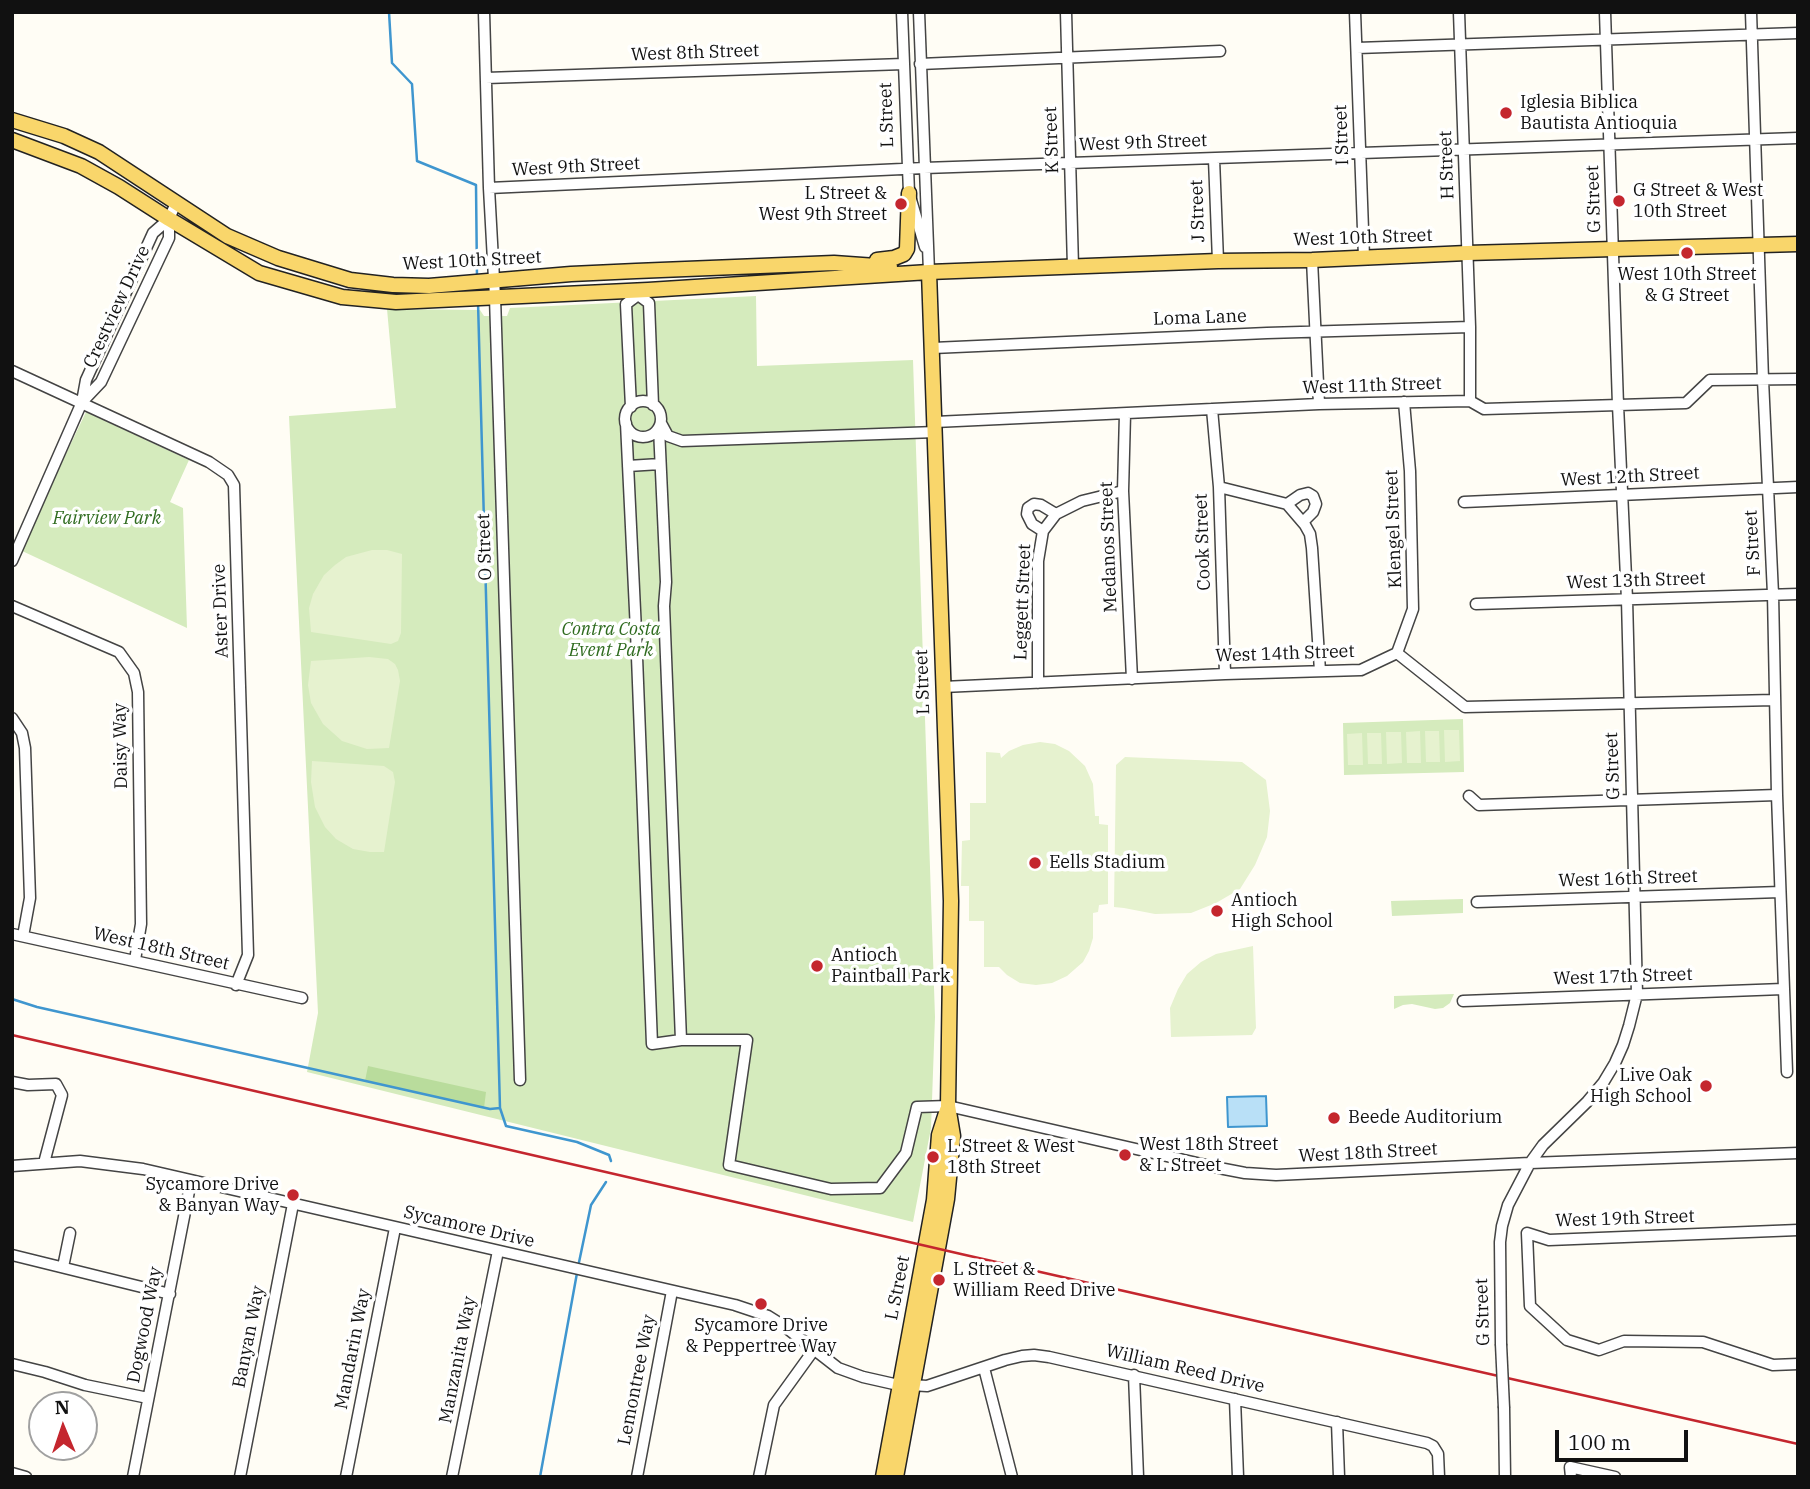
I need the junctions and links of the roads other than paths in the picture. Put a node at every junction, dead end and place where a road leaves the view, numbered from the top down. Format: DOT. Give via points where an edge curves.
graph roads {
  1 [pos="484,12"];
  2 [pos="902,12"];
  3 [pos="919,12"];
  4 [pos="1066,12"];
  5 [pos="1355,12"];
  6 [pos="1459,12"];
  7 [pos="1605,12"];
  8 [pos="1751,12"];
  9 [pos="1798,33"];
  10 [pos="1752,35"];
  11 [pos="1606,40"];
  12 [pos="1460,45"];
  13 [pos="1357,48"];
  14 [pos="1220,51"];
  15 [pos="1067,59"];
  16 [pos="904,64"];
  17 [pos="920,64"];
  18 [pos="486,78"];
  19 [pos="12,120"];
  20 [pos="1798,138"];
  21 [pos="12,140"];
  22 [pos="1755,140"];
  23 [pos="1610,145"];
  24 [pos="1464,150"];
  25 [pos="1360,153"];
  26 [pos="1214,159"];
  27 [pos="1071,163"];
  28 [pos="924,168"];
  29 [pos="908,169"];
  30 [pos="489,188"];
  31 [pos="909,193"];
  32 [pos="176,203"];
  33 [pos="169,219"];
  34 [pos="1798,244"];
  35 [pos="1759,245"];
  36 [pos="1613,249"];
  37 [pos="1468,253"];
  38 [pos="928,256"];
  39 [pos="1364,257"];
  40 [pos="1312,260"];
  41 [pos="1218,261"];
  42 [pos="834,263"];
  43 [pos="1073,267"];
  44 [pos="636,271"];
  45 [pos="929,272"];
  46 [pos="494,280"];
  47 [pos="638,292"];
  48 [pos="495,296"];
  49 [pos="1470,327"];
  50 [pos="1316,332"];
  51 [pos="933,348"];
  52 [pos="12,371"];
  53 [pos="1798,379"];
  54 [pos="1763,380"];
  55 [pos="1470,401"];
  56 [pos="82,402"];
  57 [pos="1404,402"];
  58 [pos="1319,404"];
  59 [pos="1618,404"];
  60 [pos="653,405"];
  61 [pos="631,407"];
  62 [pos="1212,409"];
  63 [pos="1125,414"];
  64 [pos="626,422"];
  65 [pos="660,425"];
  66 [pos="935,427"];
  67 [pos="660,464"];
  68 [pos="628,466"];
  69 [pos="1219,487"];
  70 [pos="1798,487"];
  71 [pos="1767,488"];
  72 [pos="1124,491"];
  73 [pos="1623,495"];
  74 [pos="1464,502"];
  75 [pos="1287,504"];
  76 [pos="1056,514"];
  77 [pos="1303,522"];
  78 [pos="1043,531"];
  79 [pos="12,561"];
  80 [pos="1773,594"];
  81 [pos="1798,594"];
  82 [pos="1627,599"];
  83 [pos="1476,604"];
  84 [pos="12,606"];
  85 [pos="1397,653"];
  86 [pos="1320,671"];
  87 [pos="1225,674"];
  88 [pos="1132,679"];
  89 [pos="1038,683"];
  90 [pos="943,687"];
  91 [pos="1774,700"];
  92 [pos="1628,704"];
  93 [pos="12,718"];
  94 [pos="1777,795"];
  95 [pos="1469,796"];
  96 [pos="1632,800"];
  97 [pos="1780,891"];
  98 [pos="1635,897"];
  99 [pos="1477,902"];
  100 [pos="18,935"];
  101 [pos="135,960"];
  102 [pos="236,985"];
  103 [pos="1783,989"];
  104 [pos="1637,994"];
  105 [pos="302,998"];
  106 [pos="1463,1001"];
  107 [pos="681,1040"];
  108 [pos="1787,1072"];
  109 [pos="520,1080"];
  110 [pos="12,1082"];
  111 [pos="948,1106"];
  112 [pos="1798,1153"];
  113 [pos="44,1163"];
  114 [pos="1530,1163"];
  115 [pos="12,1166"];
  116 [pos="191,1181"];
  117 [pos="293,1204"];
  118 [pos="395,1228"];
  119 [pos="1798,1230"];
  120 [pos="71,1233"];
  121 [pos="498,1251"];
  122 [pos="12,1255"];
  123 [pos="63,1267"];
  124 [pos="672,1291"];
  125 [pos="170,1294"];
  126 [pos="813,1351"];
  127 [pos="12,1364"];
  128 [pos="1798,1364"];
  129 [pos="984,1368"];
  130 [pos="1134,1376"];
  131 [pos="906,1385"];
  132 [pos="148,1398"];
  133 [pos="1235,1399"];
  134 [pos="1337,1422"];
  135 [pos="12,1473"];
  136 [pos="26,1477"];
  137 [pos="133,1477"];
  138 [pos="240,1477"];
  139 [pos="346,1477"];
  140 [pos="452,1477"];
  141 [pos="637,1477"];
  142 [pos="759,1477"];
  143 [pos="883,1477"];
  144 [pos="896,1477"];
  145 [pos="1012,1477"];
  146 [pos="1138,1477"];
  147 [pos="1238,1477"];
  148 [pos="1339,1477"];
  149 [pos="1439,1477"];
  150 [pos="1506,1477"];
  151 [pos="1571,1477"];
  152 [pos="1615,1477"];
  1 -- 18 [label="street, O Street"];
  2 -- 16 [label="street, L Street"];
  3 -- 17 [label="street, L Street"];
  4 -- 15 [label="street, K Street"];
  5 -- 13 [label="street, I Street"];
  6 -- 12 [label="street, H Street"];
  7 -- 11 [label="street, G Street"];
  8 -- 10 [label="street, F Street"];
  9 -- 10 [label="street"];
  10 -- 11 [label="street"];
  10 -- 22 [label="street, F Street"];
  11 -- 12 [label="street"];
  11 -- 23 [label="street, G Street"];
  12 -- 13 [label="street"];
  12 -- 24 [label="street, H Street"];
  13 -- 25 [label="street, I Street"];
  14 -- 15 [label="street"];
  15 -- 17 [label="street"];
  15 -- 27 [label="street, K Street"];
  16 -- 18 [label="street, West 8th Street"];
  16 -- 29 [label="street, L Street"];
  17 -- 28 [label="street, L Street"];
  18 -- 30 [label="street, O Street"];
  19 -- 32 [label="main road, West 10th Street" via="99,152"];
  20 -- 22 [label="street, West 9th Street"];
  21 -- 33 [label="main road, West 10th Street" via="81,166"];
  22 -- 23 [label="street, West 9th Street"];
  22 -- 35 [label="street, F Street"];
  23 -- 24 [label="street, West 9th Street"];
  23 -- 36 [label="street, G Street"];
  24 -- 25 [label="street, West 9th Street"];
  24 -- 37 [label="street, H Street"];
  25 -- 26 [label="street, West 9th Street"];
  25 -- 39 [label="street, I Street"];
  26 -- 27 [label="street, West 9th Street"];
  26 -- 41 [label="street, J Street"];
  27 -- 28 [label="street, West 9th Street"];
  27 -- 43 [label="street, K Street"];
  28 -- 29 [label="street, West 9th Street"];
  28 -- 38 [label="street, L Street"];
  29 -- 30 [label="street, West 9th Street"];
  29 -- 31 [label="street, L Street"];
  30 -- 46 [label="street, O Street"];
  31 -- 38 [label="street, L Street"];
  31 -- 42 [label="main road" via="904,254"];
  32 -- 33 [label="street, Crestview Drive"];
  32 -- 46 [label="main road, West 10th Street" via="227,236 278,258 350,280 429,286"];
  33 -- 48 [label="main road, West 10th Street" via="259,272 342,297 419,303"];
  33 -- 56 [label="street, Crestview Drive" via="153,233 86,380"];
  33 -- 56 [label="street, Crestview Drive" via="169,239 101,382"];
  34 -- 35 [label="main road, West 10th Street"];
  35 -- 36 [label="main road, West 10th Street"];
  35 -- 54 [label="street, F Street"];
  36 -- 37 [label="main road, West 10th Street"];
  36 -- 59 [label="street, G Street"];
  37 -- 39 [label="main road, West 10th Street"];
  37 -- 49 [label="street, H Street"];
  38 -- 45 [label="street, L Street"];
  39 -- 40 [label="main road, West 10th Street"];
  40 -- 41 [label="main road, West 10th Street"];
  40 -- 50 [label="street"];
  41 -- 43 [label="main road, West 10th Street"];
  42 -- 44 [label="main road, West 10th Street"];
  42 -- 45 [label="main road, West 10th Street"];
  43 -- 45 [label="main road, West 10th Street"];
  44 -- 46 [label="main road, West 10th Street"];
  44 -- 47 [label="street"];
  45 -- 47 [label="main road, West 10th Street"];
  45 -- 51 [label="main road, L Street"];
  46 -- 48 [label="street, O Street"];
  47 -- 48 [label="main road, West 10th Street"];
  47 -- 60 [label="street" via="649,303"];
  47 -- 61 [label="street" via="626,304"];
  48 -- 109 [label="street, O Street"];
  49 -- 50 [label="street, Loma Lane"];
  49 -- 55 [label="street, H Street"];
  50 -- 51 [label="street, Loma Lane"];
  50 -- 58 [label="street"];
  51 -- 66 [label="main road, L Street"];
  52 -- 56 [label="street, Aster Drive"];
  53 -- 54 [label="street, West 11th Street"];
  54 -- 59 [label="street, West 11th Street" via="1710,380 1686,403"];
  54 -- 71 [label="street, F Street"];
  55 -- 57 [label="street, West 11th Street"];
  55 -- 59 [label="street, West 11th Street" via="1484,409"];
  56 -- 79 [label="street, Crestview Drive"];
  56 -- 102 [label="street, Aster Drive" via="209,462 234,485 248,955"];
  57 -- 58 [label="street, West 11th Street"];
  57 -- 85 [label="street, Klengel Street" via="1413,609"];
  58 -- 62 [label="street, West 11th Street"];
  59 -- 73 [label="street, G Street"];
  60 -- 61 [label="street" via="640,402"];
  60 -- 65 [label="street" via="659,411"];
  61 -- 64 [label="street"];
  62 -- 63 [label="street, West 11th Street"];
  62 -- 69 [label="street, Cook Street"];
  63 -- 66 [label="street, West 11th Street"];
  63 -- 72 [label="street, Medanos Street"];
  64 -- 65 [label="street" via="632,433 643,437 655,433"];
  64 -- 68 [label="street"];
  65 -- 66 [label="street, West 11th Street" via="668,436 682,441"];
  65 -- 67 [label="street"];
  66 -- 90 [label="main road, L Street"];
  67 -- 68 [label="street"];
  67 -- 107 [label="street"];
  68 -- 107 [label="street" via="652,1044"];
  69 -- 75 [label="street"];
  69 -- 87 [label="street, Cook Street"];
  70 -- 71 [label="street, West 12th Street"];
  71 -- 73 [label="street, West 12th Street"];
  71 -- 80 [label="street, F Street"];
  72 -- 76 [label="street, Leggett Street" via="1082,501"];
  72 -- 88 [label="street, Medanos Street"];
  73 -- 74 [label="street, West 12th Street"];
  73 -- 82 [label="street, G Street"];
  75 -- 77 [label="street"];
  75 -- 77 [label="street" via="1300,495 1313,496 1313,512"];
  76 -- 78 [label="street, Leggett Street"];
  76 -- 78 [label="street" via="1041,505 1028,508 1032,523"];
  77 -- 86 [label="street" via="1312,548"];
  78 -- 89 [label="street, Leggett Street" via="1038,561"];
  80 -- 81 [label="street, West 13th Street"];
  80 -- 82 [label="street, West 13th Street"];
  80 -- 91 [label="street, F Street"];
  82 -- 83 [label="street, West 13th Street"];
  82 -- 92 [label="street, G Street"];
  84 -- 101 [label="street, Daisy Way" via="119,652 134,673 141,925"];
  85 -- 86 [label="street, West 14th Street" via="1361,670"];
  85 -- 92 [label="street" via="1465,707"];
  86 -- 87 [label="street, West 14th Street"];
  87 -- 88 [label="street, West 14th Street"];
  88 -- 89 [label="street, West 14th Street"];
  89 -- 90 [label="street, West 14th Street"];
  90 -- 111 [label="main road, L Street" via="951,901"];
  91 -- 92 [label="street"];
  91 -- 94 [label="street, F Street"];
  92 -- 96 [label="street, G Street"];
  93 -- 100 [label="street" via="25,748 30,898"];
  94 -- 96 [label="street"];
  94 -- 97 [label="street, F Street"];
  95 -- 96 [label="street" via="1479,805"];
  96 -- 98 [label="street, G Street"];
  97 -- 98 [label="street, West 16th Street"];
  97 -- 103 [label="street, F Street"];
  98 -- 99 [label="street, West 16th Street"];
  98 -- 104 [label="street, G Street"];
  100 -- 101 [label="street, West 18th Street"];
  101 -- 102 [label="street, West 18th Street"];
  102 -- 105 [label="street, West 18th Street"];
  103 -- 104 [label="street, West 17th Street"];
  103 -- 108 [label="street, F Street"];
  104 -- 106 [label="street, West 17th Street"];
  104 -- 114 [label="street, G Street" via="1623,1045 1603,1083"];
  107 -- 111 [label="street" via="747,1040 729,1166 831,1189 880,1188 906,1153 917,1107"];
  110 -- 113 [label="street" via="56,1084 62,1096"];
  111 -- 114 [label="street, West 18th Street" via="1245,1173"];
  111 -- 131 [label="main road, L Street" via="939,1135 934,1200"];
  112 -- 114 [label="street, West 18th Street"];
  113 -- 115 [label="street, Sycamore Drive"];
  113 -- 116 [label="street, Sycamore Drive" via="80,1161"];
  114 -- 150 [label="street, G Street, bridge" via="1508,1205 1499,1264"];
  116 -- 117 [label="street, Sycamore Drive"];
  116 -- 125 [label="street, Dogwood Way"];
  117 -- 118 [label="street, Sycamore Drive"];
  117 -- 138 [label="street, Banyan Way"];
  118 -- 121 [label="street, Sycamore Drive"];
  118 -- 139 [label="street, Mandarin Way"];
  119 -- 128 [label="street, West 19th Street" via="1549,1240 1527,1233 1530,1306 1567,1340 1599,1350 1624,1341 1703,1342 1773,1365"];
  120 -- 123 [label="street"];
  121 -- 124 [label="street, Sycamore Drive"];
  121 -- 140 [label="street, Manzanita Way"];
  122 -- 123 [label="street"];
  123 -- 125 [label="street"];
  124 -- 126 [label="street, Sycamore Drive" via="758,1311"];
  124 -- 141 [label="street, Lemontree Way"];
  125 -- 132 [label="street, Dogwood Way"];
  126 -- 131 [label="street, Sycamore Drive" via="843,1371"];
  126 -- 142 [label="street" via="774,1405"];
  127 -- 132 [label="street"];
  129 -- 130 [label="street, William Reed Drive" via="1034,1355"];
  129 -- 131 [label="street, William Reed Drive" via="927,1387"];
  129 -- 145 [label="street"];
  130 -- 133 [label="street, William Reed Drive"];
  130 -- 146 [label="street"];
  131 -- 143 [label="main road, L Street"];
  131 -- 144 [label="main road, L Street"];
  132 -- 137 [label="street, Dogwood Way"];
  133 -- 134 [label="street, William Reed Drive"];
  133 -- 147 [label="street"];
  134 -- 148 [label="street"];
  134 -- 149 [label="street, William Reed Drive" via="1433,1446"];
  135 -- 136 [label="street"];
  151 -- 152 [label="street" via="1570,1467"];
}
